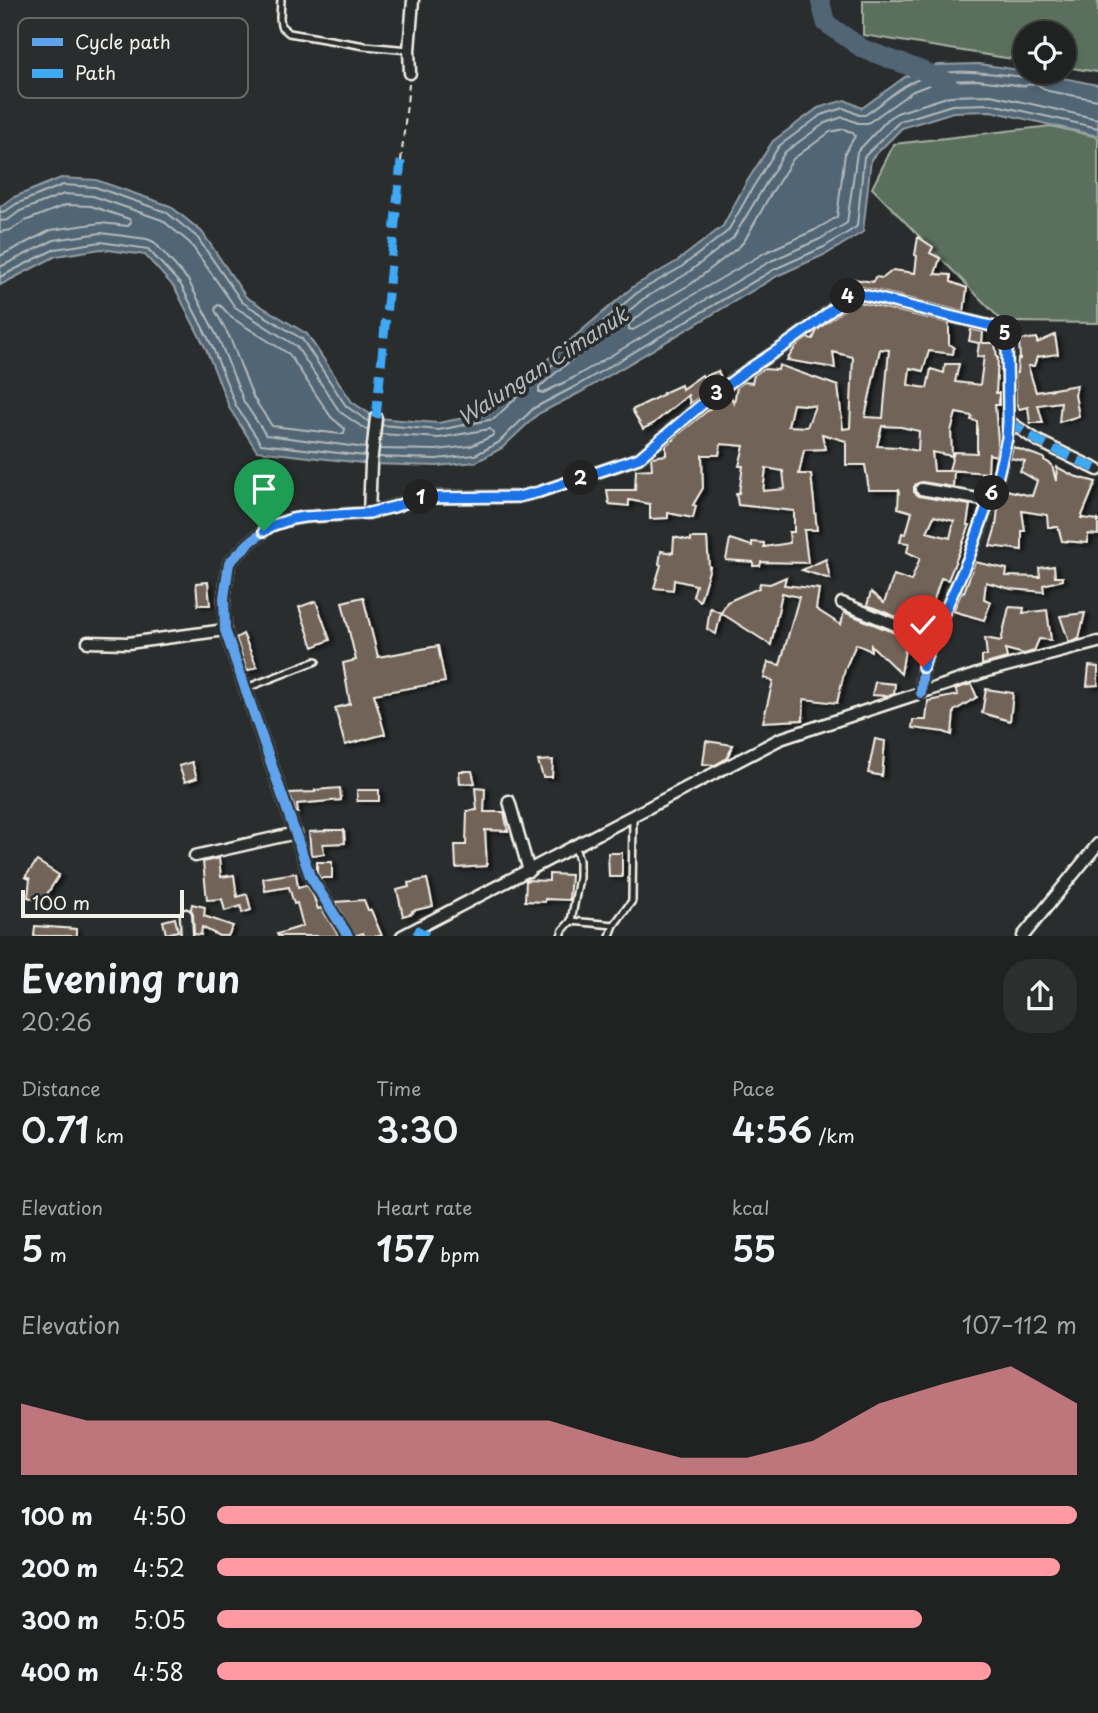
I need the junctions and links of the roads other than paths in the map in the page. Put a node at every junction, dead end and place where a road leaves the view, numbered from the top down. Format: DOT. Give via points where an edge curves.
graph roads {
  1 [pos="281,0"];
  2 [pos="413,0"];
  3 [pos="410,50"];
  4 [pos="410,73"];
  5 [pos="376,418"];
  6 [pos="1008,421"];
  7 [pos="1098,470"];
  8 [pos="921,489"];
  9 [pos="989,501"];
  10 [pos="369,513"];
  11 [pos="842,603"];
  12 [pos="225,630"];
  13 [pos="932,640"];
  14 [pos="88,642"];
  15 [pos="1098,642"];
  16 [pos="316,661"];
  17 [pos="244,689"];
  18 [pos="921,693"];
  19 [pos="509,802"];
  20 [pos="633,817"];
  21 [pos="296,832"];
  22 [pos="1098,844"];
  23 [pos="575,847"];
  24 [pos="195,856"];
  25 [pos="528,871"];
  26 [pos="186,915"];
  27 [pos="571,921"];
  28 [pos="614,925"];
  29 [pos="187,936"];
  30 [pos="348,936"];
  31 [pos="402,936"];
  32 [pos="561,936"];
  33 [pos="610,936"];
  34 [pos="1023,936"];
  1 -- 3 [label="lane" via="281,26 289,33"];
  2 -- 3 [label="street"];
  3 -- 4 [label="street"];
  5 -- 10 [label="street"];
  6 -- 7 [label="street"];
  6 -- 9 [label="street"];
  6 -- 10 [label="street" via="1007,342 1002,330 855,294 715,394 639,458 518,497 424,497"];
  8 -- 9 [label="street"];
  9 -- 13 [label="street"];
  10 -- 12 [label="street" via="292,519 271,526 249,542 229,562"];
  11 -- 13 [label="street"];
  12 -- 14 [label="street" via="128,643"];
  12 -- 17 [label="street"];
  13 -- 18 [label="street"];
  15 -- 18 [label="street"];
  16 -- 17 [label="lane"];
  17 -- 21 [label="street"];
  18 -- 20 [label="street" via="780,739"];
  19 -- 25 [label="street"];
  20 -- 23 [label="street"];
  20 -- 28 [label="lane" via="632,901"];
  21 -- 24 [label="street"];
  21 -- 30 [label="street" via="310,876"];
  22 -- 34 [label="street"];
  23 -- 25 [label="street"];
  23 -- 27 [label="lane" via="579,878"];
  25 -- 31 [label="street"];
  26 -- 29 [label="street"];
  27 -- 28 [label="lane"];
  27 -- 32 [label="lane"];
  28 -- 33 [label="lane"];
}
